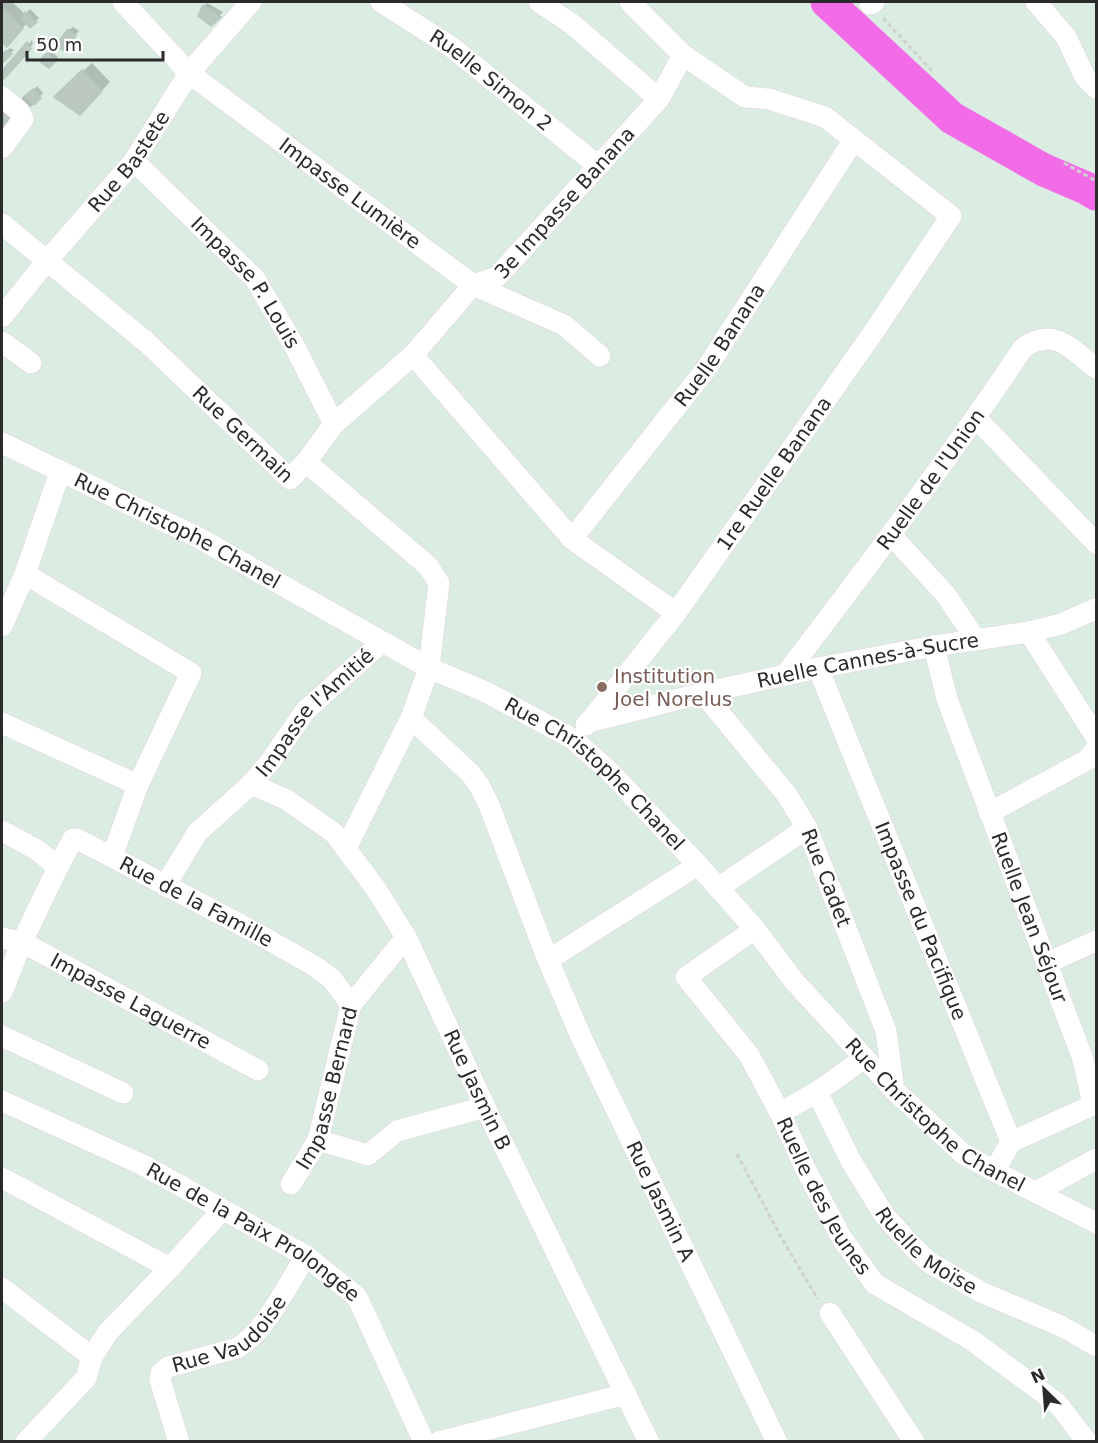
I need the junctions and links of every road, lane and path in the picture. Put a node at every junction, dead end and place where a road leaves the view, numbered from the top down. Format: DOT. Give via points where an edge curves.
graph roads {
  1 [pos="123,2"];
  2 [pos="251,2"];
  3 [pos="381,2"];
  4 [pos="539,2"];
  5 [pos="630,2"];
  6 [pos="1036,2"];
  7 [pos="872,3"];
  8 [pos="683,55"];
  9 [pos="933,72"];
  10 [pos="189,73"];
  11 [pos="1096,88"];
  12 [pos="2,97"];
  13 [pos="658,99"];
  14 [pos="853,141"];
  15 [pos="2,148"];
  16 [pos="134,161"];
  17 [pos="1064,163"];
  18 [pos="597,165"];
  19 [pos="1096,182"];
  20 [pos="2,225"];
  21 [pos="46,262"];
  22 [pos="473,285"];
  23 [pos="2,317"];
  24 [pos="2,342"];
  25 [pos="413,355"];
  26 [pos="600,356"];
  27 [pos="31,363"];
  28 [pos="1096,368"];
  29 [pos="976,418"];
  30 [pos="334,424"];
  31 [pos="2,443"];
  32 [pos="306,462"];
  33 [pos="60,472"];
  34 [pos="892,536"];
  35 [pos="572,539"];
  36 [pos="1096,543"];
  37 [pos="25,574"];
  38 [pos="1096,609"];
  39 [pos="676,613"];
  40 [pos="2,626"];
  41 [pos="1029,632"];
  42 [pos="976,640"];
  43 [pos="381,643"];
  44 [pos="934,646"];
  45 [pos="429,668"];
  46 [pos="818,668"];
  47 [pos="785,675"];
  48 [pos="703,693"];
  49 [pos="411,718"];
  50 [pos="589,722"];
  51 [pos="2,723"];
  52 [pos="1096,737"];
  53 [pos="573,739"];
  54 [pos="1096,749"];
  55 [pos="251,784"];
  56 [pos="138,785"];
  57 [pos="989,813"];
  58 [pos="807,828"];
  59 [pos="2,831"];
  60 [pos="346,848"];
  61 [pos="112,857"];
  62 [pos="698,865"];
  63 [pos="58,867"];
  64 [pos="165,886"];
  65 [pos="718,888"];
  66 [pos="755,929"];
  67 [pos="406,937"];
  68 [pos="12,940"];
  69 [pos="1096,941"];
  70 [pos="548,960"];
  71 [pos="1047,963"];
  72 [pos="2,992"];
  73 [pos="351,1005"];
  74 [pos="2,1036"];
  75 [pos="1090,1056"];
  76 [pos="863,1059"];
  77 [pos="258,1070"];
  78 [pos="894,1090"];
  79 [pos="817,1092"];
  80 [pos="123,1094"];
  81 [pos="2,1101"];
  82 [pos="485,1107"];
  83 [pos="780,1113"];
  84 [pos="318,1140"];
  85 [pos="1011,1142"];
  86 [pos="737,1154"];
  87 [pos="1096,1159"];
  88 [pos="994,1171"];
  89 [pos="2,1178"];
  90 [pos="291,1184"];
  91 [pos="1036,1192"];
  92 [pos="222,1210"];
  93 [pos="1096,1223"];
  94 [pos="306,1256"];
  95 [pos="170,1268"];
  96 [pos="2,1288"];
  97 [pos="830,1313"];
  98 [pos="1096,1346"];
  99 [pos="92,1357"];
  100 [pos="626,1394"];
  101 [pos="26,1442"];
  102 [pos="179,1442"];
  103 [pos="424,1442"];
  104 [pos="438,1442"];
  105 [pos="649,1442"];
  106 [pos="777,1442"];
  107 [pos="914,1442"];
  108 [pos="1087,1442"];
  1 -- 10 [label="street, Impasse Lumière"];
  2 -- 10 [label="street, Rue Bastete"];
  3 -- 18 [label="street, Ruelle Simon 2" via="450,46"];
  4 -- 13 [label="street" via="572,24"];
  5 -- 8 [label="street"];
  6 -- 11 [label="street" via="1066,37 1085,77"];
  7 -- 9 [label="path"];
  8 -- 13 [label="street, 3e Impasse Banana"];
  8 -- 14 [label="street" via="745,97 769,99 825,117"];
  10 -- 16 [label="street, Rue Bastete"];
  10 -- 22 [label="street, Impasse Lumière"];
  12 -- 15 [label="street" via="23,119"];
  13 -- 18 [label="street, 3e Impasse Banana"];
  14 -- 35 [label="street, Ruelle Banana" via="706,369"];
  14 -- 39 [label="street, 1re Ruelle Banana" via="951,216"];
  16 -- 21 [label="street, Rue Bastete"];
  16 -- 30 [label="street, Impasse P. Louis" via="255,279"];
  17 -- 19 [label="path"];
  18 -- 22 [label="street, 3e Impasse Banana" via="497,277"];
  20 -- 21 [label="street, Rue Germain"];
  21 -- 23 [label="street, Rue Bastete"];
  21 -- 32 [label="street, Rue Germain" via="145,341 290,479"];
  22 -- 25 [label="street, 3e Impasse Banana"];
  22 -- 26 [label="street, Impasse Lumière" via="564,325"];
  24 -- 27 [label="street"];
  25 -- 30 [label="street, 3e Impasse Banana"];
  25 -- 35 [label="street"];
  28 -- 29 [label="street, Ruelle de l'Union" via="1061,341 1034,340 1023,348"];
  29 -- 34 [label="street, Ruelle de l'Union"];
  29 -- 36 [label="street"];
  30 -- 32 [label="street, 3e Impasse Banana"];
  31 -- 33 [label="street, Rue Christophe Chanel"];
  32 -- 45 [label="street, Rue Germain" via="428,566 439,582"];
  33 -- 37 [label="street"];
  33 -- 43 [label="street, Rue Christophe Chanel" via="197,537"];
  34 -- 42 [label="street" via="946,595"];
  34 -- 47 [label="street, Ruelle de l'Union"];
  35 -- 39 [label="street"];
  37 -- 40 [label="street"];
  37 -- 56 [label="street, Rue de la Famille" via="191,673"];
  38 -- 41 [label="street, Ruelle Cannes-à-Sucre"];
  39 -- 50 [label="street, 1re Ruelle Banana"];
  41 -- 42 [label="street, Ruelle Cannes-à-Sucre"];
  41 -- 52 [label="street"];
  42 -- 44 [label="street, Ruelle Cannes-à-Sucre"];
  43 -- 45 [label="street, Rue Christophe Chanel"];
  43 -- 55 [label="street, Impasse l'Amitié" via="304,711"];
  44 -- 46 [label="street, Ruelle Cannes-à-Sucre"];
  44 -- 57 [label="street, Ruelle Jean Séjour" via="947,699"];
  45 -- 49 [label="street, Rue Germain"];
  45 -- 53 [label="street, Rue Christophe Chanel" via="486,692"];
  46 -- 47 [label="street, Ruelle Cannes-à-Sucre"];
  46 -- 85 [label="street, Impasse du Pacifique"];
  47 -- 48 [label="street, Ruelle Cannes-à-Sucre"];
  48 -- 50 [label="street, Ruelle Cannes-à-Sucre"];
  48 -- 58 [label="street, Rue Cadet" via="787,795"];
  49 -- 60 [label="street, Rue Germain"];
  49 -- 70 [label="street, Rue Jasmin A" via="479,785"];
  50 -- 53 [label="street"];
  51 -- 56 [label="street"];
  53 -- 62 [label="street, Rue Christophe Chanel" via="610,772"];
  54 -- 57 [label="street" via="1087,760"];
  55 -- 60 [label="street, Rue Jasmin B" via="287,800 334,833"];
  55 -- 64 [label="street, Impasse l'Amitié" via="197,833"];
  56 -- 61 [label="street, Rue de la Famille"];
  57 -- 71 [label="street, Ruelle Jean Séjour"];
  58 -- 65 [label="street"];
  58 -- 78 [label="street, Rue Cadet" via="885,1031"];
  59 -- 63 [label="street"];
  60 -- 67 [label="street, Rue Jasmin B"];
  61 -- 63 [label="street" via="73,839"];
  61 -- 64 [label="street, Rue de la Famille"];
  62 -- 65 [label="street, Rue Christophe Chanel"];
  62 -- 70 [label="street"];
  63 -- 68 [label="street"];
  64 -- 73 [label="street, Rue de la Famille" via="316,967 332,979"];
  65 -- 66 [label="street, Rue Christophe Chanel"];
  66 -- 76 [label="street, Rue Christophe Chanel" via="794,981"];
  66 -- 83 [label="street, Ruelle des Jeunes" via="686,977 749,1055"];
  67 -- 73 [label="street, Impasse Bernard"];
  67 -- 82 [label="street, Rue Jasmin B"];
  68 -- 72 [label="street"];
  68 -- 77 [label="street, Impasse Laguerre"];
  69 -- 71 [label="street"];
  70 -- 106 [label="street, Rue Jasmin A" via="582,1039"];
  71 -- 75 [label="street, Ruelle Jean Séjour"];
  73 -- 84 [label="street, Impasse Bernard"];
  74 -- 80 [label="street"];
  75 -- 85 [label="street, Ruelle Jean Séjour" via="1093,1105"];
  76 -- 78 [label="street, Rue Christophe Chanel"];
  76 -- 79 [label="street"];
  78 -- 88 [label="street, Rue Christophe Chanel" via="962,1153"];
  79 -- 83 [label="street"];
  79 -- 98 [label="street, Ruelle Moïse" via="851,1161 884,1215 930,1263"];
  81 -- 92 [label="street, Rue de la Paix Prolongée" via="143,1166"];
  82 -- 84 [label="street" via="397,1131 368,1155"];
  82 -- 100 [label="street, Rue Jasmin B"];
  83 -- 108 [label="street, Ruelle des Jeunes" via="841,1237 875,1284 973,1341 1058,1404"];
  84 -- 90 [label="street, Impasse Bernard"];
  85 -- 88 [label="street"];
  86 -- 97 [label="path" via="812,1291"];
  87 -- 91 [label="street"];
  88 -- 91 [label="street, Rue Christophe Chanel"];
  89 -- 95 [label="street"];
  91 -- 93 [label="street, Rue Christophe Chanel"];
  92 -- 94 [label="street, Rue de la Paix Prolongée"];
  92 -- 95 [label="street"];
  94 -- 102 [label="street, Rue Vaudoise" via="261,1327 246,1343 168,1367 161,1373"];
  94 -- 103 [label="street, Rue de la Paix Prolongée" via="357,1297"];
  95 -- 99 [label="street" via="108,1332"];
  96 -- 99 [label="street"];
  97 -- 107 [label="street"];
  99 -- 101 [label="street" via="86,1378"];
  100 -- 104 [label="street"];
  100 -- 105 [label="street, Rue Jasmin B"];
}
